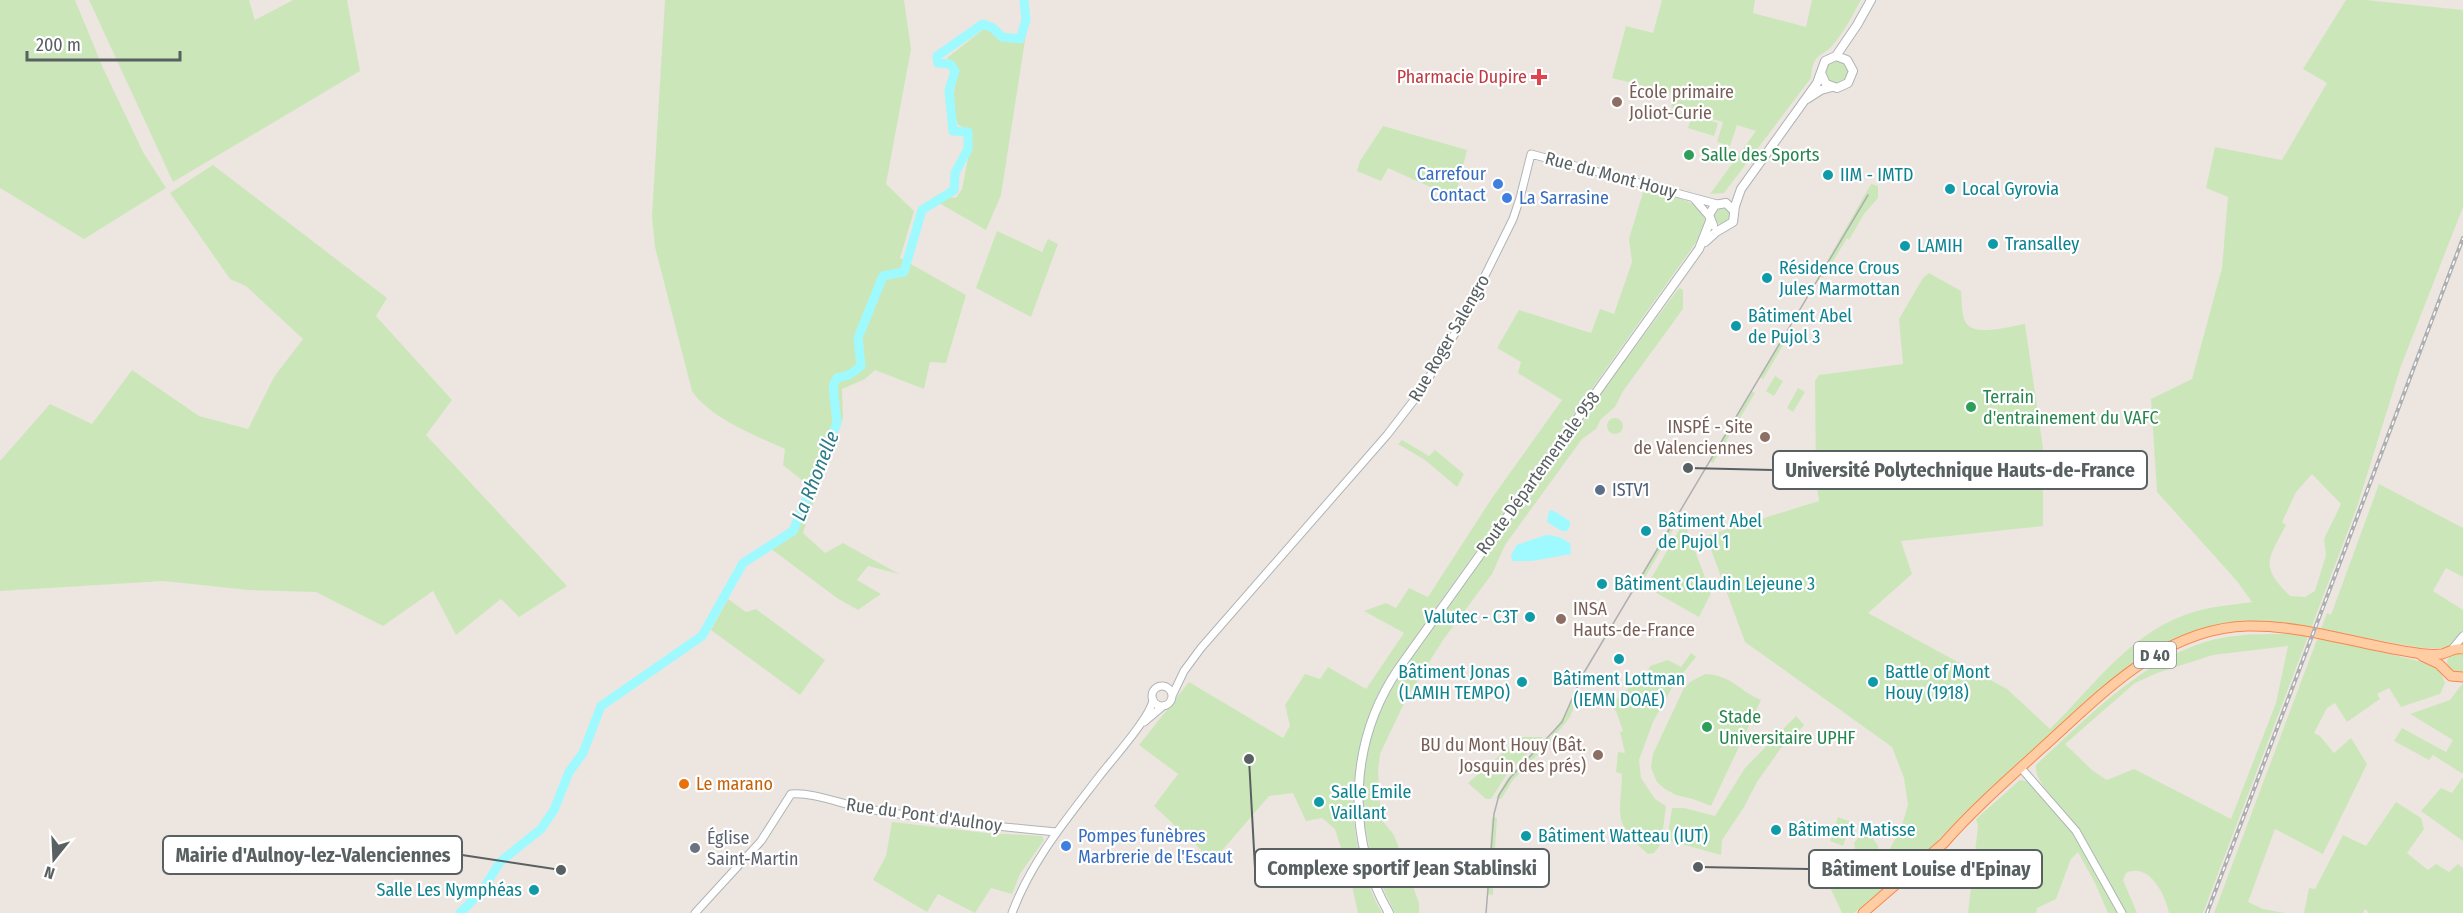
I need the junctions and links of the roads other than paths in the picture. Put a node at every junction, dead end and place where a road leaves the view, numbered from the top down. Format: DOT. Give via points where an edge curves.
graph roads {
  1 [pos="1871,0"];
  2 [pos="1857,25"];
  3 [pos="1836,56"];
  4 [pos="1848,61"];
  5 [pos="1821,73"];
  6 [pos="1832,87"];
  7 [pos="1802,103"];
  8 [pos="1531,154"];
  9 [pos="1741,189"];
  10 [pos="1691,197"];
  11 [pos="1720,203"];
  12 [pos="1734,211"];
  13 [pos="1710,219"];
  14 [pos="1722,228"];
  15 [pos="1699,249"];
  16 [pos="2463,636"];
  17 [pos="2454,650"];
  18 [pos="2410,652"];
  19 [pos="1187,666"];
  20 [pos="2444,668"];
  21 [pos="2463,677"];
  22 [pos="1164,687"];
  23 [pos="1172,696"];
  24 [pos="1153,700"];
  25 [pos="1165,705"];
  26 [pos="1134,732"];
  27 [pos="2023,770"];
  28 [pos="1057,832"];
  29 [pos="2102,878"];
  30 [pos="695,913"];
  31 [pos="1012,913"];
  32 [pos="1389,913"];
  33 [pos="1863,913"];
  34 [pos="2117,913"];
  35 [pos="2122,913"];
  1 -- 2 [label="main road"];
  2 -- 3 [label="main road"];
  2 -- 4 [label="main road"];
  3 -- 4 [label="main road"];
  3 -- 5 [label="main road" via="1825,61"];
  4 -- 6 [label="main road" via="1850,80 1843,86"];
  5 -- 6 [label="main road"];
  5 -- 7 [label="main road"];
  6 -- 7 [label="main road"];
  7 -- 9 [label="main road"];
  8 -- 10 [label="street, Rue du Mont Houy"];
  8 -- 19 [label="street, Rue Roger Salengro" via="1514,216 1464,318 1429,378 1400,420"];
  9 -- 11 [label="main road"];
  9 -- 12 [label="main road"];
  10 -- 11 [label="street, Rue du Mont Houy"];
  10 -- 13 [label="street, Rue du Mont Houy"];
  11 -- 12 [label="main road" via="1730,205"];
  11 -- 13 [label="main road" via="1711,209"];
  12 -- 14 [label="main road" via="1733,222"];
  13 -- 14 [label="main road"];
  13 -- 15 [label="main road, Route Départementale 958"];
  14 -- 15 [label="main road, Route Départementale 958"];
  15 -- 32 [label="main road, Route Départementale 958" via="1396,672 1381,699 1363,748 1359,812 1367,862"];
  16 -- 17 [label="street"];
  17 -- 18 [label="main road, D 40" via="2435,654"];
  17 -- 20 [label="main road" via="2443,660"];
  18 -- 20 [label="main road, D 40"];
  18 -- 27 [label="main road, D 40" via="2282,628 2226,634 2194,643 2127,680"];
  19 -- 22 [label="street"];
  19 -- 23 [label="street"];
  20 -- 21 [label="main road" via="2453,677"];
  22 -- 23 [label="street"];
  22 -- 24 [label="street" via="1154,691"];
  23 -- 25 [label="street"];
  24 -- 25 [label="street"];
  24 -- 26 [label="street"];
  25 -- 26 [label="street"];
  26 -- 28 [label="street"];
  27 -- 29 [label="street" via="2069,822"];
  27 -- 33 [label="main road, D 40"];
  28 -- 30 [label="street, Rue du Pont d'Aulnoy" via="909,815 790,794 764,837"];
  28 -- 31 [label="street" via="1029,874"];
  29 -- 34 [label="street"];
  29 -- 35 [label="street"];
}
